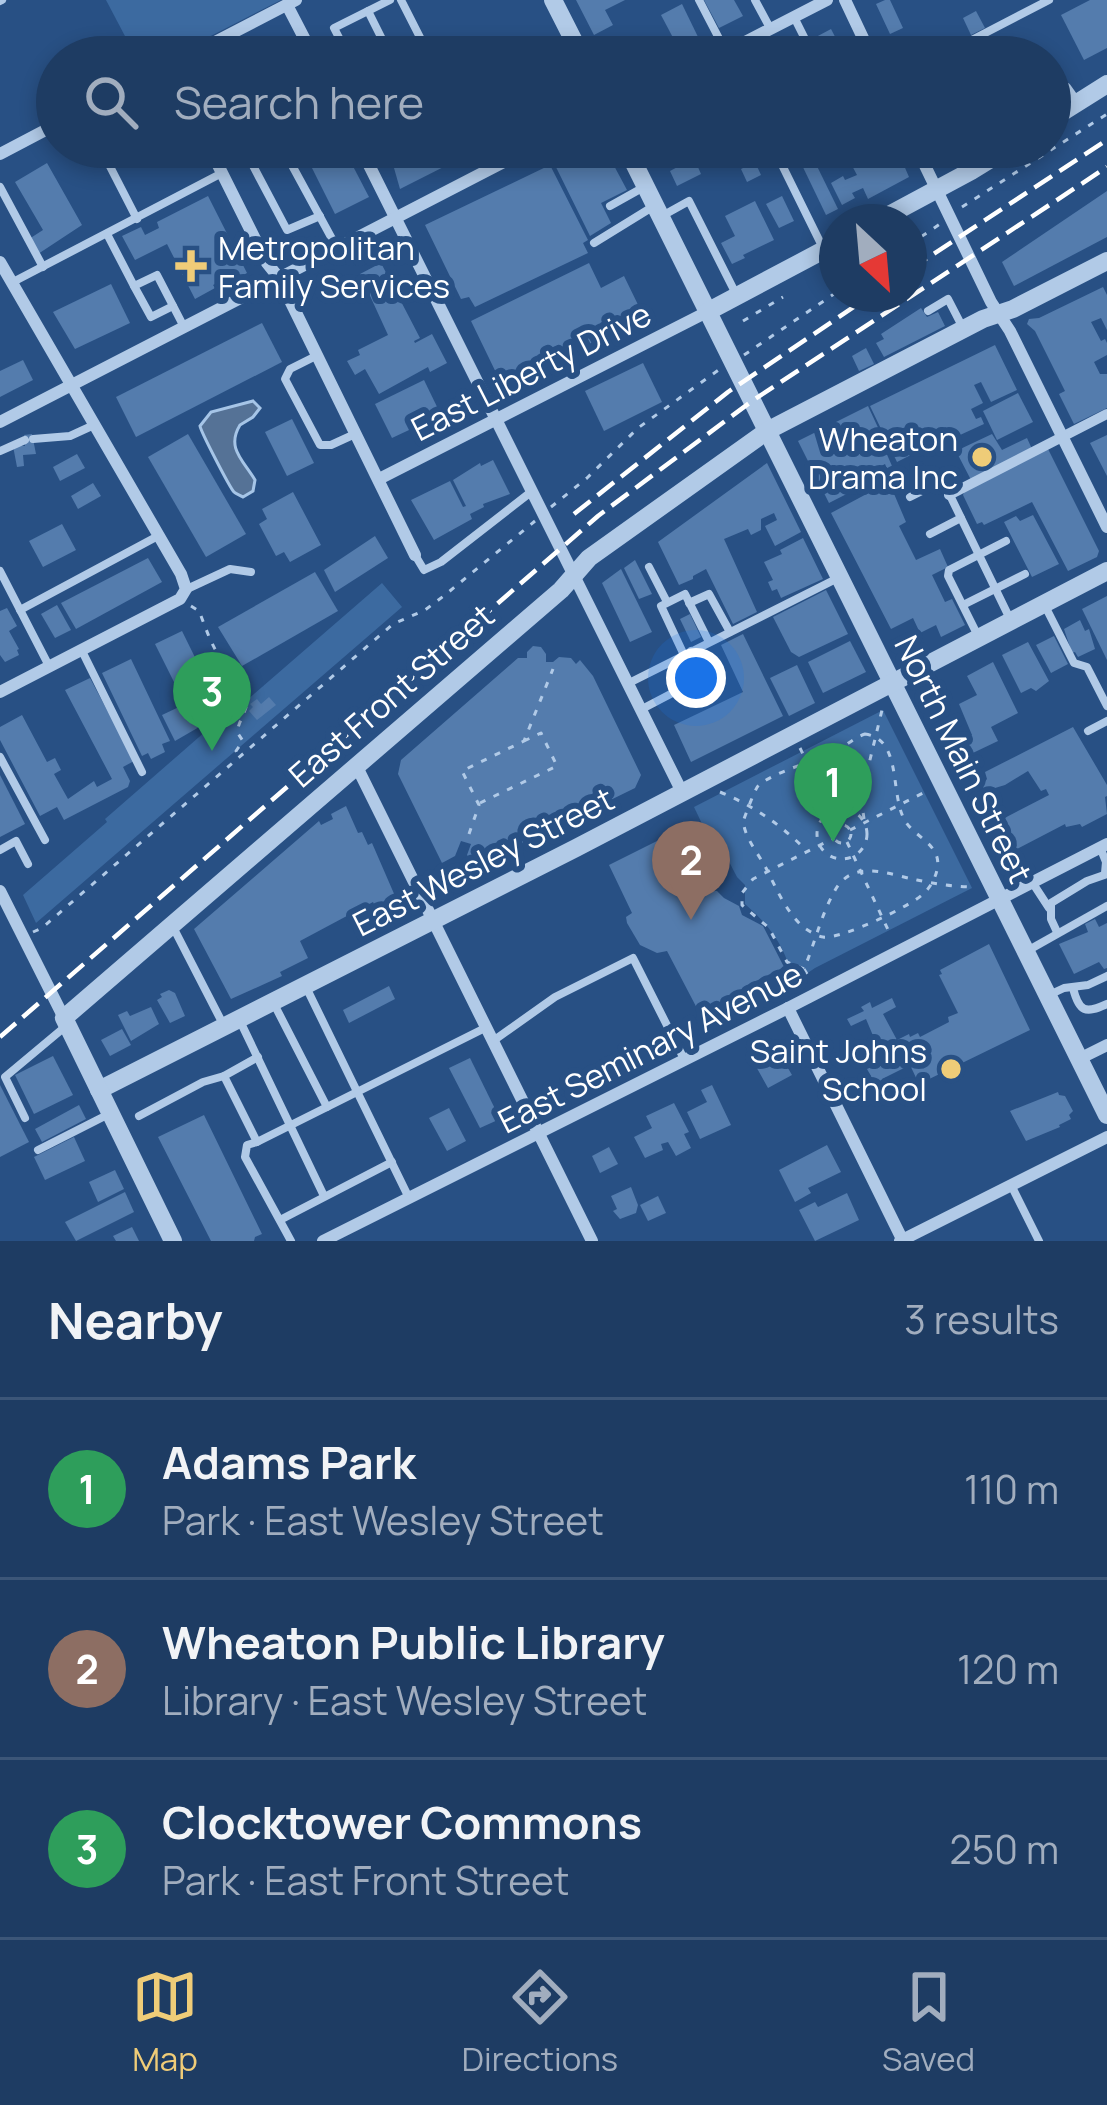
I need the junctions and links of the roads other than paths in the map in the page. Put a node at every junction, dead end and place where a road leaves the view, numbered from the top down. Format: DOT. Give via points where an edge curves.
graph roads {
  1 [pos="390,0"];
  2 [pos="401,0"];
  3 [pos="699,0"];
  4 [pos="755,0"];
  5 [pos="827,0"];
  6 [pos="845,0"];
  7 [pos="1049,0"];
  8 [pos="556,1"];
  9 [pos="292,2"];
  10 [pos="368,11"];
  11 [pos="794,17"];
  12 [pos="765,32"];
  13 [pos="226,36"];
  14 [pos="306,36"];
  15 [pos="338,36"];
  16 [pos="380,36"];
  17 [pos="419,36"];
  18 [pos="572,36"];
  19 [pos="713,36"];
  20 [pos="757,36"];
  21 [pos="766,36"];
  22 [pos="804,36"];
  23 [pos="862,36"];
  24 [pos="980,36"];
  25 [pos="1107,84"];
  26 [pos="1071,95"];
  27 [pos="36,135"];
  28 [pos="0,154"];
  29 [pos="110,168"];
  30 [pos="220,168"];
  31 [pos="254,168"];
  32 [pos="291,168"];
  33 [pos="371,168"];
  34 [pos="492,168"];
  35 [pos="637,168"];
  36 [pos="784,168"];
  37 [pos="926,168"];
  38 [pos="974,168"];
  39 [pos="222,173"];
  40 [pos="646,186"];
  41 [pos="0,187"];
  42 [pos="936,190"];
  43 [pos="910,204"];
  44 [pos="610,206"];
  45 [pos="658,211"];
  46 [pos="320,216"];
  47 [pos="396,218"];
  48 [pos="136,219"];
  49 [pos="819,226"];
  50 [pos="107,234"];
  51 [pos="594,243"];
  52 [pos="338,248"];
  53 [pos="819,252"];
  54 [pos="0,262"];
  55 [pos="43,267"];
  56 [pos="1103,267"];
  57 [pos="279,278"];
  58 [pos="12,283"];
  59 [pos="134,286"];
  60 [pos="737,296"];
  61 [pos="173,306"];
  62 [pos="928,311"];
  63 [pos="707,312"];
  64 [pos="999,314"];
  65 [pos="184,327"];
  66 [pos="964,329"];
  67 [pos="317,355"];
  68 [pos="71,385"];
  69 [pos="1107,414"];
  70 [pos="494,419"];
  71 [pos="0,422"];
  72 [pos="94,424"];
  73 [pos="767,430"];
  74 [pos="356,434"];
  75 [pos="1062,437"];
  76 [pos="0,451"];
  77 [pos="379,479"];
  78 [pos="531,492"];
  79 [pos="949,495"];
  80 [pos="910,496"];
  81 [pos="961,518"];
  82 [pos="1107,527"];
  83 [pos="930,534"];
  84 [pos="158,536"];
  85 [pos="1006,541"];
  86 [pos="415,555"];
  87 [pos="978,555"];
  88 [pos="649,567"];
  89 [pos="0,571"];
  90 [pos="1107,571"];
  91 [pos="251,572"];
  92 [pos="1025,574"];
  93 [pos="573,575"];
  94 [pos="840,577"];
  95 [pos="996,589"];
  96 [pos="183,594"];
  97 [pos="667,602"];
  98 [pos="689,603"];
  99 [pos="1044,604"];
  100 [pos="963,605"];
  101 [pos="20,610"];
  102 [pos="1011,620"];
  103 [pos="730,632"];
  104 [pos="979,637"];
  105 [pos="709,642"];
  106 [pos="81,650"];
  107 [pos="688,653"];
  108 [pos="50,666"];
  109 [pos="892,682"];
  110 [pos="627,683"];
  111 [pos="0,692"];
  112 [pos="1107,706"];
  113 [pos="641,710"];
  114 [pos="1107,722"];
  115 [pos="1088,731"];
  116 [pos="0,757"];
  117 [pos="356,765"];
  118 [pos="142,772"];
  119 [pos="682,791"];
  120 [pos="45,840"];
  121 [pos="1104,846"];
  122 [pos="0,850"];
  123 [pos="28,864"];
  124 [pos="1106,873"];
  125 [pos="1032,882"];
  126 [pos="0,893"];
  127 [pos="1000,898"];
  128 [pos="1107,906"];
  129 [pos="1050,909"];
  130 [pos="434,921"];
  131 [pos="171,924"];
  132 [pos="1057,932"];
  133 [pos="1026,951"];
  134 [pos="1107,976"];
  135 [pos="306,986"];
  136 [pos="1073,988"];
  137 [pos="1048,995"];
  138 [pos="273,1002"];
  139 [pos="1107,1004"];
  140 [pos="788,1009"];
  141 [pos="66,1022"];
  142 [pos="232,1023"];
  143 [pos="490,1034"];
  144 [pos="1107,1045"];
  145 [pos="258,1058"];
  146 [pos="1079,1059"];
  147 [pos="684,1060"];
  148 [pos="224,1076"];
  149 [pos="99,1090"];
  150 [pos="358,1092"];
  151 [pos="327,1107"];
  152 [pos="111,1113"];
  153 [pos="1107,1115"];
  154 [pos="139,1116"];
  155 [pos="25,1118"];
  156 [pos="291,1124"];
  157 [pos="538,1132"];
  158 [pos="1107,1136"];
  159 [pos="257,1142"];
  160 [pos="38,1150"];
  161 [pos="392,1162"];
  162 [pos="1011,1185"];
  163 [pos="324,1196"];
  164 [pos="409,1198"];
  165 [pos="280,1220"];
  166 [pos="173,1241"];
  167 [pos="291,1241"];
  168 [pos="323,1241"];
  169 [pos="592,1241"];
  170 [pos="902,1241"];
  171 [pos="1039,1241"];
  1 -- 10 [label="lane"];
  2 -- 17 [label="lane"];
  3 -- 19 [label="lane"];
  4 -- 12 [label="lane"];
  5 -- 11 [label="street"];
  6 -- 23 [label="street"];
  7 -- 24 [label="lane"];
  8 -- 18 [label="street"];
  9 -- 13 [label="street"];
  9 -- 14 [label="street"];
  10 -- 15 [label="lane" via="334,28"];
  10 -- 16 [label="lane"];
  11 -- 12 [label="street"];
  11 -- 22 [label="lane"];
  12 -- 20 [label="street"];
  12 -- 21 [label="lane"];
  25 -- 26 [label="street"];
  27 -- 28 [label="street"];
  29 -- 48 [label="lane"];
  30 -- 39 [label="street"];
  31 -- 46 [label="lane" via="287,230"];
  32 -- 46 [label="lane"];
  33 -- 47 [label="street"];
  34 -- 47 [label="street"];
  35 -- 40 [label="street, North Main Street"];
  36 -- 49 [label="lane"];
  37 -- 42 [label="street"];
  38 -- 42 [label="street"];
  39 -- 48 [label="lane"];
  39 -- 57 [label="street"];
  40 -- 44 [label="lane"];
  40 -- 45 [label="street, North Main Street"];
  41 -- 55 [label="lane"];
  42 -- 43 [label="street"];
  42 -- 64 [label="street"];
  45 -- 51 [label="lane"];
  45 -- 60 [label="lane" via="689,201"];
  45 -- 63 [label="street, North Main Street"];
  46 -- 52 [label="lane"];
  47 -- 52 [label="street"];
  47 -- 70 [label="street"];
  48 -- 50 [label="lane"];
  50 -- 55 [label="lane"];
  50 -- 59 [label="lane"];
  52 -- 57 [label="street"];
  53 -- 60 [label="street"];
  54 -- 58 [label="street"];
  55 -- 58 [label="lane"];
  56 -- 64 [label="street, East Front Street"];
  57 -- 65 [label="street"];
  57 -- 67 [label="street"];
  58 -- 68 [label="street"];
  59 -- 61 [label="lane" via="151,317"];
  59 -- 61 [label="lane" via="157,275"];
  60 -- 63 [label="street"];
  61 -- 65 [label="lane"];
  62 -- 66 [label="lane" via="948,299"];
  63 -- 70 [label="street, East Liberty Drive"];
  63 -- 73 [label="street, North Main Street"];
  64 -- 66 [label="street, East Front Street"];
  64 -- 75 [label="street"];
  65 -- 68 [label="street"];
  66 -- 73 [label="street, East Front Street"];
  67 -- 74 [label="street"];
  67 -- 74 [label="lane" via="285,379 320,445"];
  68 -- 71 [label="street"];
  68 -- 72 [label="street"];
  69 -- 75 [label="street"];
  70 -- 77 [label="street, East Liberty Drive"];
  70 -- 78 [label="street"];
  72 -- 76 [label="lane"];
  72 -- 84 [label="street"];
  73 -- 93 [label="street, East Front Street"];
  73 -- 94 [label="street, North Main Street"];
  74 -- 77 [label="street"];
  75 -- 79 [label="street"];
  75 -- 82 [label="street"];
  77 -- 86 [label="street"];
  78 -- 86 [label="lane" via="441,562 424,570"];
  78 -- 93 [label="street"];
  79 -- 80 [label="lane" via="938,483"];
  79 -- 81 [label="lane"];
  81 -- 83 [label="lane"];
  81 -- 87 [label="lane"];
  84 -- 96 [label="street" via="185,582"];
  84 -- 101 [label="lane"];
  85 -- 87 [label="lane"];
  87 -- 95 [label="lane"];
  87 -- 100 [label="lane" via="949,570"];
  88 -- 97 [label="lane"];
  89 -- 101 [label="lane"];
  90 -- 99 [label="street, East Wesley Street"];
  91 -- 96 [label="lane" via="230,569"];
  92 -- 95 [label="lane"];
  93 -- 110 [label="street"];
  93 -- 117 [label="street, East Front Street"];
  94 -- 103 [label="lane"];
  94 -- 109 [label="street, North Main Street"];
  95 -- 100 [label="lane"];
  95 -- 102 [label="lane"];
  96 -- 106 [label="street"];
  97 -- 98 [label="lane" via="685,594"];
  97 -- 107 [label="lane" via="661,606"];
  98 -- 103 [label="lane" via="709,594"];
  98 -- 105 [label="lane"];
  99 -- 102 [label="street, East Wesley Street"];
  99 -- 112 [label="lane"];
  100 -- 104 [label="lane"];
  101 -- 108 [label="lane"];
  102 -- 104 [label="street, East Wesley Street"];
  103 -- 105 [label="lane"];
  104 -- 109 [label="street, East Wesley Street"];
  105 -- 107 [label="lane"];
  106 -- 108 [label="street"];
  106 -- 118 [label="lane"];
  107 -- 110 [label="lane"];
  107 -- 113 [label="lane" via="703,677"];
  108 -- 111 [label="street"];
  109 -- 119 [label="street, East Wesley Street"];
  109 -- 127 [label="street, North Main Street"];
  110 -- 113 [label="street"];
  113 -- 119 [label="street"];
  114 -- 115 [label="lane"];
  116 -- 120 [label="lane"];
  117 -- 130 [label="street"];
  117 -- 131 [label="street, East Front Street"];
  119 -- 130 [label="street, East Wesley Street"];
  121 -- 124 [label="lane"];
  121 -- 125 [label="street, East Seminary Avenue"];
  122 -- 123 [label="lane" via="16,841"];
  124 -- 129 [label="lane" via="1060,895"];
  125 -- 127 [label="street, East Seminary Avenue"];
  125 -- 129 [label="lane"];
  126 -- 141 [label="street"];
  127 -- 133 [label="street, North Main Street"];
  127 -- 140 [label="street, East Seminary Avenue"];
  128 -- 132 [label="lane"];
  129 -- 132 [label="lane"];
  130 -- 135 [label="street, East Wesley Street"];
  130 -- 143 [label="street"];
  131 -- 141 [label="street, East Front Street"];
  131 -- 142 [label="lane"];
  132 -- 133 [label="lane"];
  133 -- 137 [label="street, North Main Street"];
  134 -- 136 [label="lane"];
  135 -- 138 [label="street, East Wesley Street"];
  135 -- 150 [label="lane"];
  136 -- 137 [label="lane"];
  136 -- 139 [label="lane" via="1084,1010"];
  137 -- 146 [label="street, North Main Street"];
  138 -- 142 [label="street, East Wesley Street"];
  138 -- 151 [label="lane"];
  140 -- 147 [label="street, East Seminary Avenue"];
  140 -- 170 [label="street"];
  141 -- 149 [label="street"];
  141 -- 155 [label="lane" via="4,1077"];
  142 -- 145 [label="lane"];
  142 -- 149 [label="street, East Wesley Street"];
  143 -- 147 [label="lane" via="633,958"];
  143 -- 150 [label="lane"];
  143 -- 157 [label="street"];
  144 -- 146 [label="street"];
  145 -- 148 [label="lane"];
  145 -- 156 [label="lane"];
  146 -- 153 [label="street, North Main Street"];
  147 -- 157 [label="street, East Seminary Avenue"];
  148 -- 154 [label="lane"];
  148 -- 159 [label="lane"];
  149 -- 152 [label="street"];
  150 -- 151 [label="lane"];
  150 -- 161 [label="lane"];
  151 -- 156 [label="lane"];
  152 -- 160 [label="lane"];
  152 -- 166 [label="street"];
  156 -- 159 [label="lane"];
  156 -- 163 [label="lane"];
  157 -- 164 [label="street, East Seminary Avenue"];
  157 -- 169 [label="street"];
  158 -- 162 [label="street"];
  159 -- 165 [label="lane" via="245,1157"];
  161 -- 163 [label="lane"];
  161 -- 164 [label="lane"];
  162 -- 170 [label="street"];
  162 -- 171 [label="lane"];
  163 -- 165 [label="lane"];
  164 -- 168 [label="street, East Seminary Avenue"];
  165 -- 167 [label="lane"];
}
